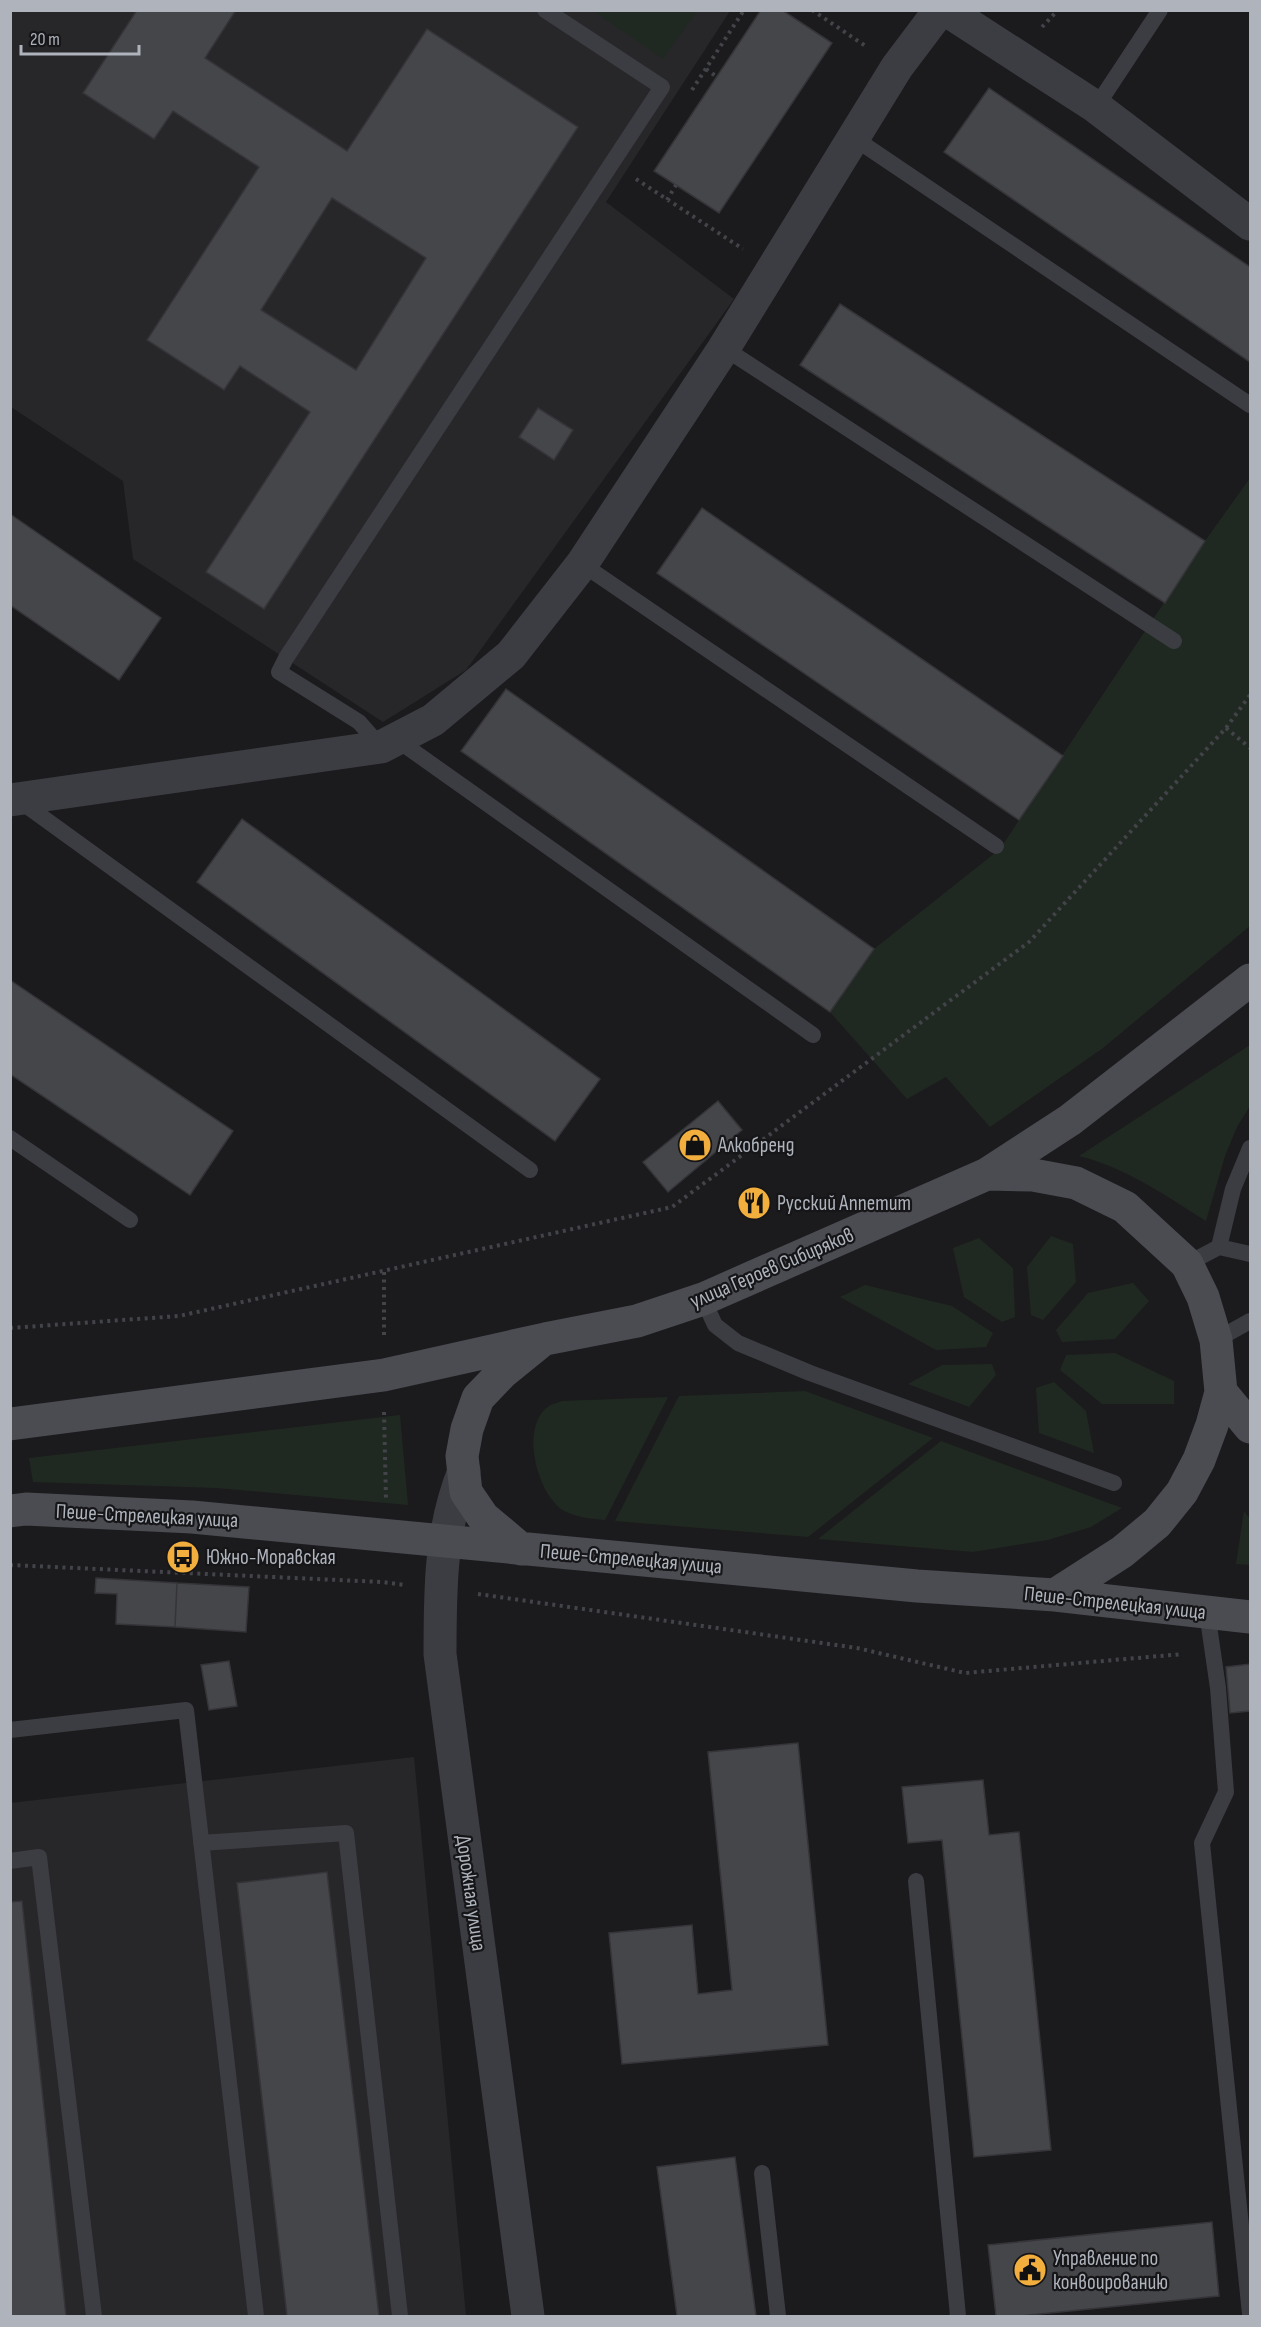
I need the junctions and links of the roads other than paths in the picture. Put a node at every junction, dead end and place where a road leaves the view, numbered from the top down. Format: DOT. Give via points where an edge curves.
graph roads {
  1 [pos="545,10"];
  2 [pos="940,10"];
  3 [pos="946,10"];
  4 [pos="1160,10"];
  5 [pos="1096,107"];
  6 [pos="854,138"];
  7 [pos="1251,224"];
  8 [pos="724,348"];
  9 [pos="1251,405"];
  10 [pos="582,564"];
  11 [pos="1174,641"];
  12 [pos="389,743"];
  13 [pos="14,799"];
  14 [pos="996,846"];
  15 [pos="1251,980"];
  16 [pos="813,1035"];
  17 [pos="10,1138"];
  18 [pos="1251,1148"];
  19 [pos="530,1170"];
  20 [pos="987,1174"];
  21 [pos="130,1220"];
  22 [pos="1219,1247"];
  23 [pos="1251,1254"];
  24 [pos="1187,1264"];
  25 [pos="703,1299"];
  26 [pos="1251,1321"];
  27 [pos="545,1339"];
  28 [pos="1216,1340"];
  29 [pos="1221,1392"];
  30 [pos="10,1424"];
  31 [pos="1251,1427"];
  32 [pos="464,1471"];
  33 [pos="1114,1483"];
  34 [pos="10,1511"];
  35 [pos="445,1540"];
  36 [pos="521,1549"];
  37 [pos="1055,1595"];
  38 [pos="1207,1612"];
  39 [pos="1248,1619"];
  40 [pos="10,1730"];
  41 [pos="201,1843"];
  42 [pos="10,1861"];
  43 [pos="916,1881"];
  44 [pos="762,2173"];
  45 [pos="1251,2314"];
  46 [pos="94,2316"];
  47 [pos="256,2316"];
  48 [pos="400,2316"];
  49 [pos="528,2316"];
  50 [pos="778,2316"];
  51 [pos="958,2316"];
  1 -- 12 [label="lane" via="662,87 279,672"];
  2 -- 6 [label="street" via="897,68"];
  3 -- 5 [label="street"];
  4 -- 5 [label="lane"];
  5 -- 7 [label="street"];
  6 -- 8 [label="street"];
  6 -- 9 [label="lane"];
  8 -- 10 [label="street"];
  8 -- 11 [label="lane"];
  10 -- 12 [label="street" via="511,655 432,720"];
  10 -- 14 [label="lane"];
  12 -- 13 [label="street"];
  12 -- 16 [label="lane"];
  13 -- 19 [label="lane"];
  15 -- 20 [label="main road, улица Героев Сибиряков" via="1070,1120"];
  17 -- 21 [label="lane"];
  18 -- 22 [label="lane" via="1233,1189"];
  20 -- 24 [label="main road" via="1033,1175 1076,1183 1125,1207"];
  20 -- 25 [label="main road, улица Героев Сибиряков"];
  22 -- 23 [label="lane"];
  22 -- 24 [label="lane"];
  24 -- 28 [label="main road" via="1203,1297"];
  25 -- 27 [label="main road, улица Героев Сибиряков" via="637,1321"];
  25 -- 33 [label="lane" via="715,1325 738,1343"];
  26 -- 28 [label="lane"];
  27 -- 30 [label="main road" via="384,1375"];
  27 -- 32 [label="main road" via="478,1398 467,1429 462,1456"];
  28 -- 29 [label="main road"];
  29 -- 31 [label="main road"];
  29 -- 37 [label="main road" via="1200,1460 1182,1492 1157,1523 1122,1552"];
  32 -- 35 [label="street, Дорожная улица" via="452,1500"];
  32 -- 36 [label="main road" via="466,1492 483,1517"];
  34 -- 35 [label="main road, Пеше-Стрелецкая улица" via="192,1517"];
  35 -- 36 [label="main road, Пеше-Стрелецкая улица"];
  35 -- 49 [label="street, Дорожная улица" via="440,1654"];
  36 -- 37 [label="main road, Пеше-Стрелецкая улица"];
  37 -- 38 [label="main road, Пеше-Стрелецкая улица"];
  38 -- 39 [label="main road, Пеше-Стрелецкая улица"];
  38 -- 45 [label="lane" via="1226,1792 1202,1843"];
  40 -- 41 [label="lane" via="186,1710"];
  41 -- 47 [label="lane"];
  41 -- 48 [label="lane" via="346,1833"];
  42 -- 46 [label="lane" via="39,1857"];
  43 -- 51 [label="lane"];
  44 -- 50 [label="lane"];
}
